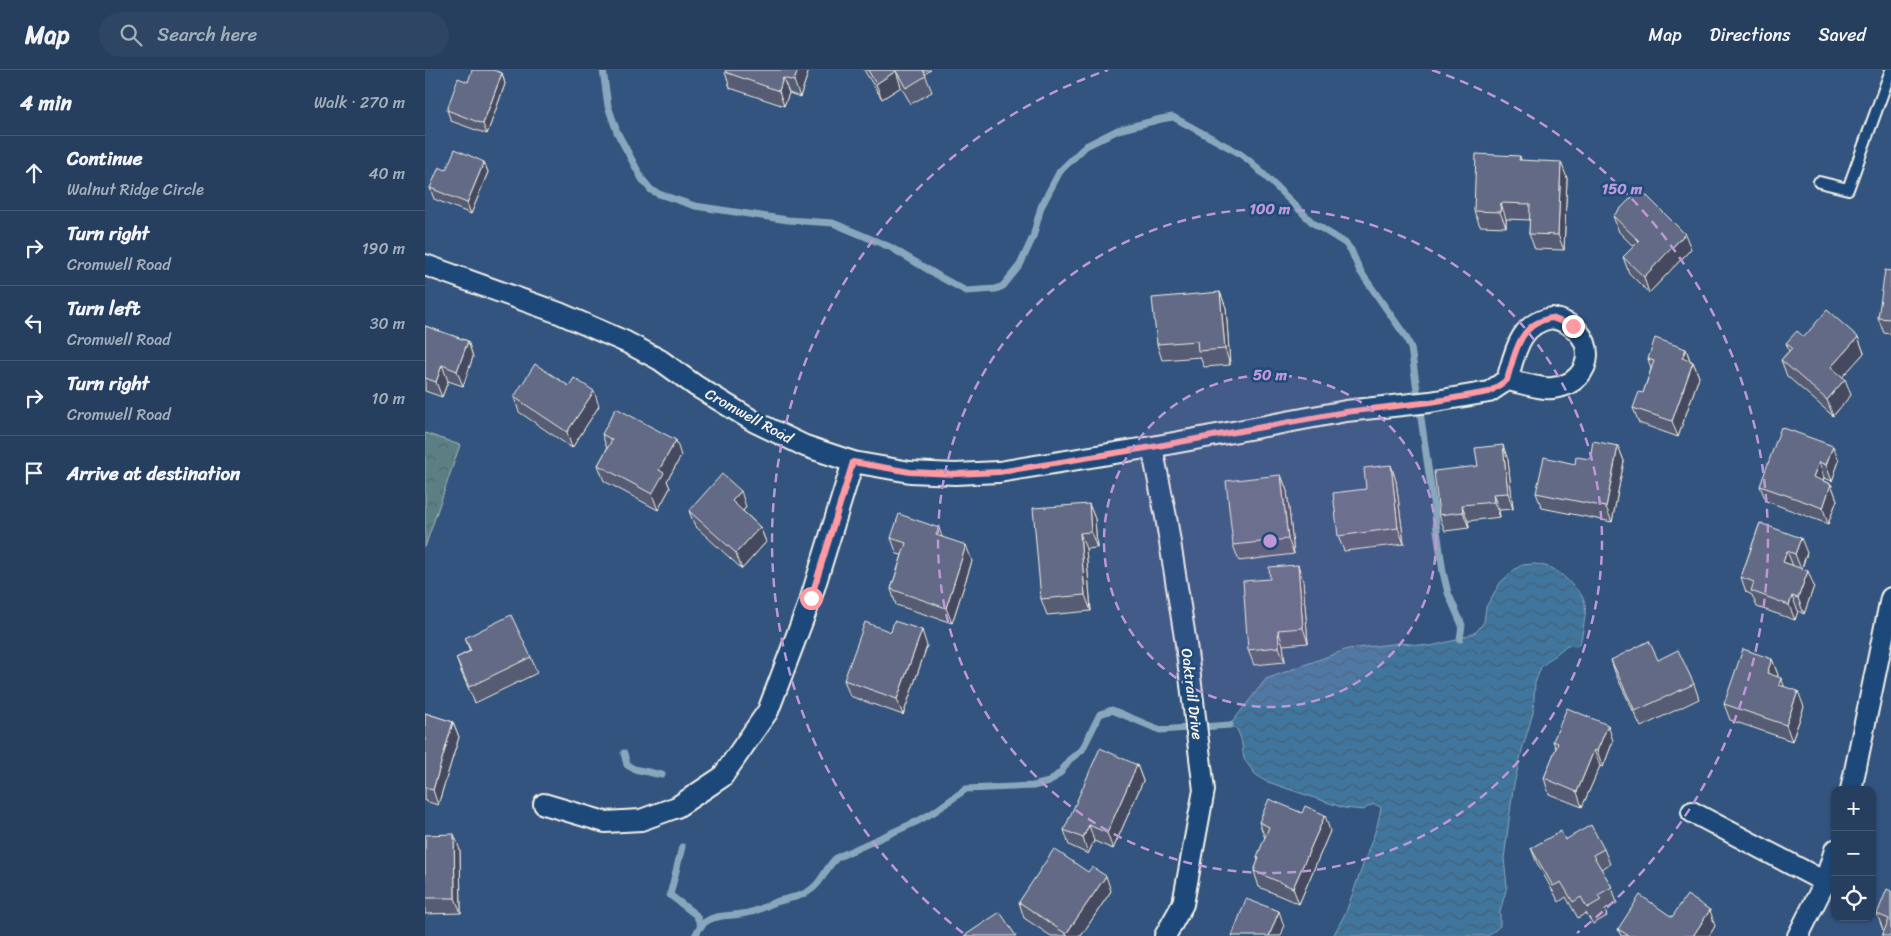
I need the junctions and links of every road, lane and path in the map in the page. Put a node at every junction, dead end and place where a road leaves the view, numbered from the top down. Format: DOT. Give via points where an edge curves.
graph roads {
  1 [pos="1891,70"];
  2 [pos="1819,182"];
  3 [pos="425,265"];
  4 [pos="1507,380"];
  5 [pos="1152,447"];
  6 [pos="853,462"];
  7 [pos="1891,598"];
  8 [pos="1852,786"];
  9 [pos="544,804"];
  10 [pos="1692,812"];
  11 [pos="1831,863"];
  12 [pos="1825,882"];
  13 [pos="1165,936"];
  14 [pos="1798,936"];
  1 -- 2 [label="lane" via="1848,189"];
  3 -- 6 [label="street, Cromwell Road" via="559,313 625,342 755,422 805,446"];
  4 -- 5 [label="street, Cromwell Road" via="1489,392 1345,412"];
  5 -- 6 [label="street, Cromwell Road" via="999,472 910,472"];
  5 -- 13 [label="street, Oaktrail Drive" via="1166,517 1204,790 1183,904"];
  6 -- 9 [label="street" via="811,598 768,711 722,777 677,807 641,820 605,822"];
  7 -- 8 [label="street"];
  10 -- 12 [label="street"];
  11 -- 12 [label="street"];
  12 -- 14 [label="street"];
}
